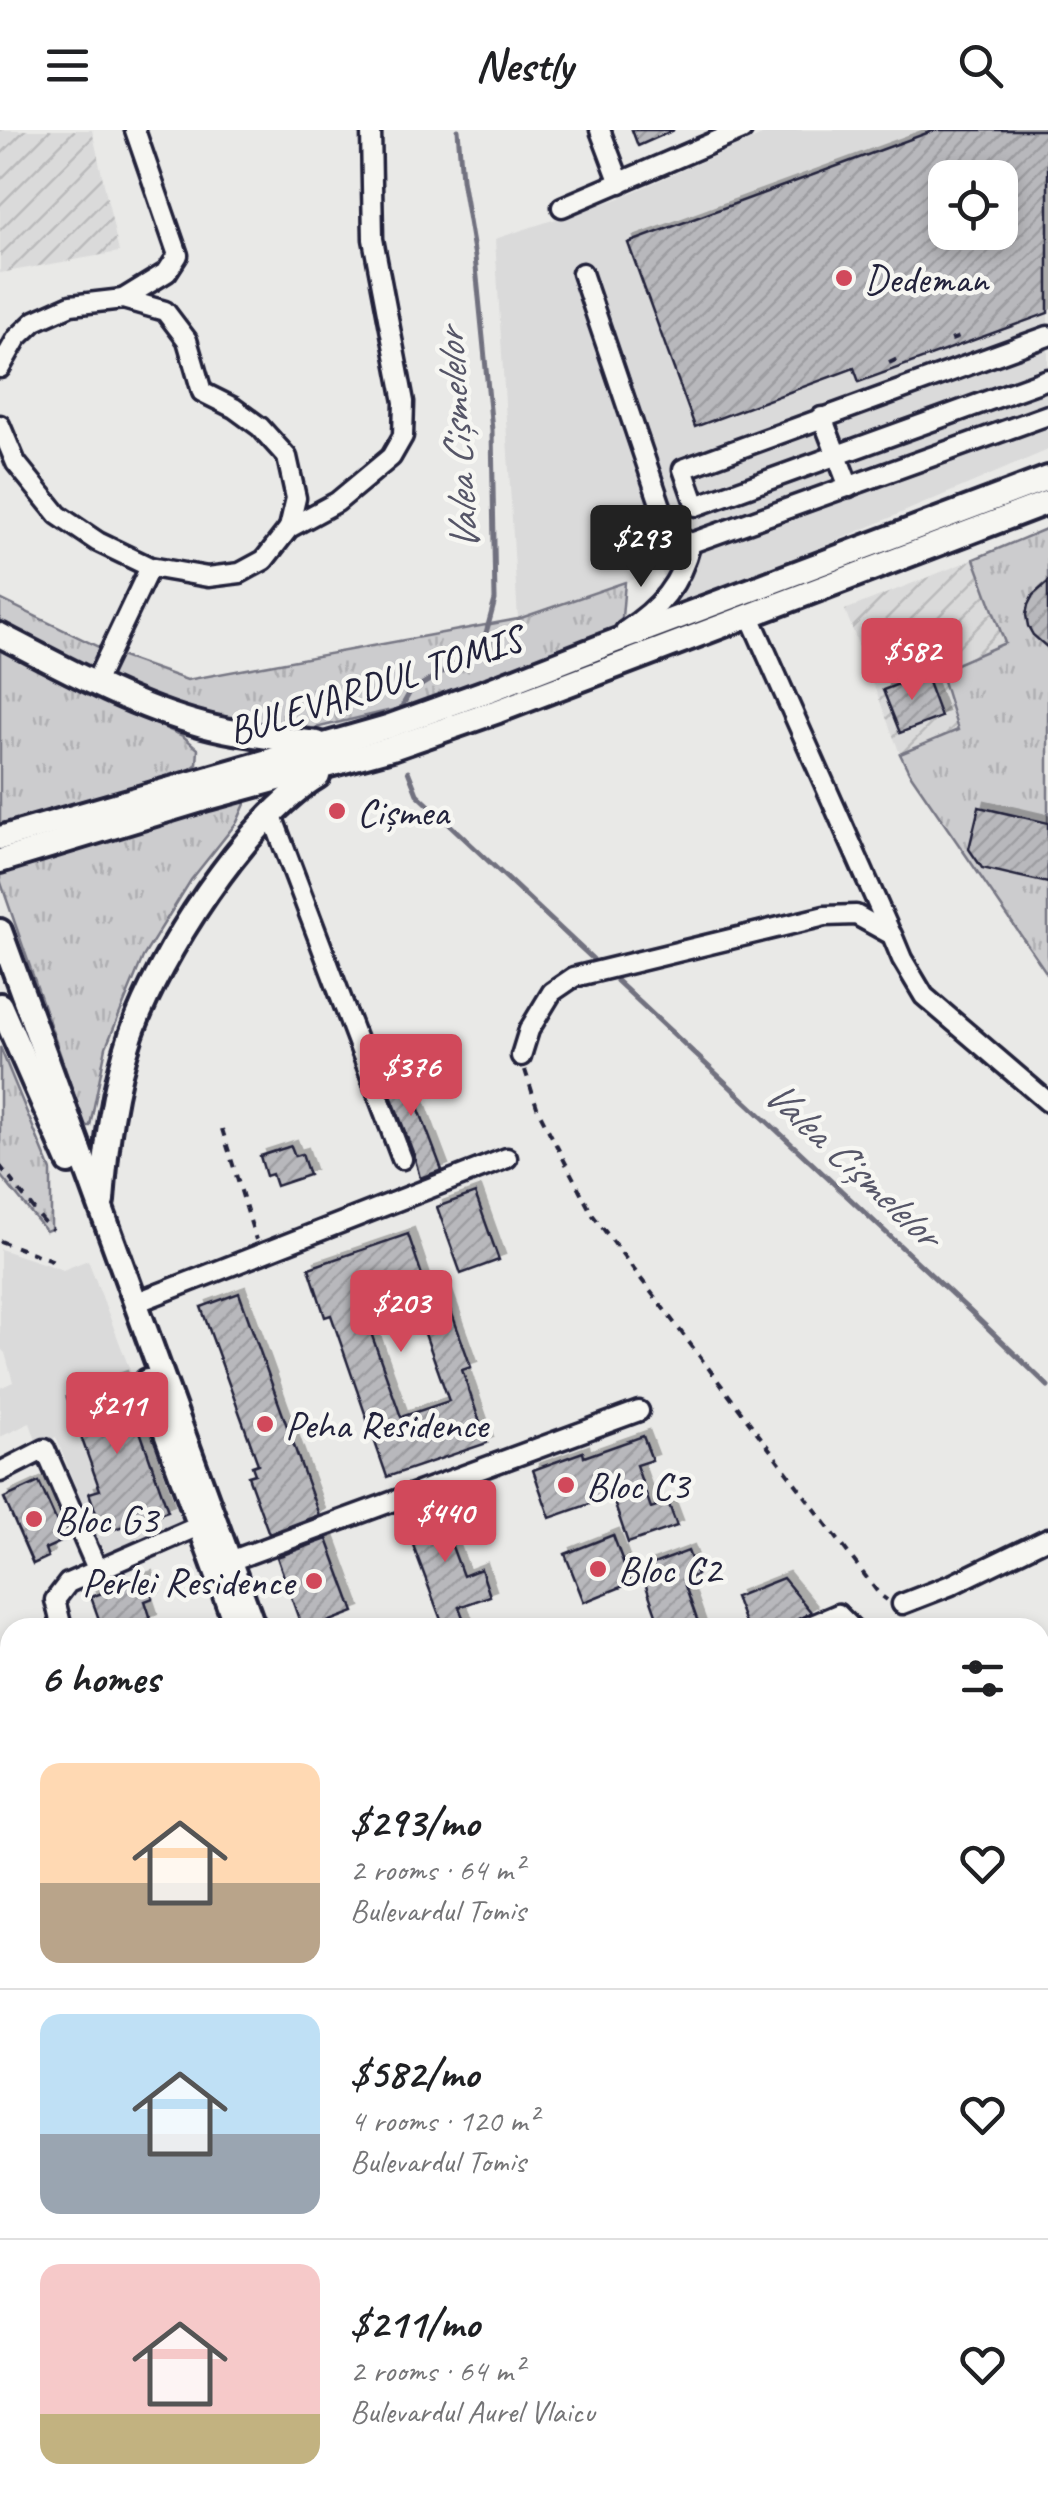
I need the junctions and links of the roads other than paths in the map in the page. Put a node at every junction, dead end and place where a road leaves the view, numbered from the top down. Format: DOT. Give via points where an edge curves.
graph roads {
  1 [pos="135,130"];
  2 [pos="371,130"];
  3 [pos="600,130"];
  4 [pos="742,130"];
  5 [pos="620,182"];
  6 [pos="562,207"];
  7 [pos="582,273"];
  8 [pos="123,299"];
  9 [pos="1048,336"];
  10 [pos="0,368"];
  11 [pos="1048,379"];
  12 [pos="1048,415"];
  13 [pos="822,417"];
  14 [pos="0,426"];
  15 [pos="837,456"];
  16 [pos="1048,478"];
  17 [pos="848,487"];
  18 [pos="1048,502"];
  19 [pos="289,528"];
  20 [pos="691,543"];
  21 [pos="150,567"];
  22 [pos="749,614"];
  23 [pos="0,635"];
  24 [pos="605,645"];
  25 [pos="95,683"];
  26 [pos="333,755"];
  27 [pos="271,813"];
  28 [pos="0,838"];
  29 [pos="0,861"];
  30 [pos="0,931"];
  31 [pos="892,935"];
  32 [pos="0,1005"];
  33 [pos="521,1056"];
  34 [pos="1048,1102"];
  35 [pos="508,1158"];
  36 [pos="402,1159"];
  37 [pos="102,1210"];
  38 [pos="135,1303"];
  39 [pos="639,1411"];
  40 [pos="0,1472"];
  41 [pos="200,1525"];
  42 [pos="1048,1538"];
  43 [pos="230,1560"];
  44 [pos="97,1569"];
  45 [pos="902,1604"];
  46 [pos="60,1618"];
  47 [pos="234,1618"];
  48 [pos="250,1618"];
  1 -- 8 [label="street" via="178,255 168,272"];
  2 -- 19 [label="street" via="373,239 404,402 403,436 391,457 337,502"];
  3 -- 5 [label="street"];
  4 -- 5 [label="street"];
  5 -- 6 [label="street"];
  7 -- 20 [label="street" via="670,532"];
  8 -- 10 [label="street" via="71,305 36,321"];
  8 -- 19 [label="street" via="165,311 187,340 202,392 260,427 287,457 296,498"];
  9 -- 13 [label="street"];
  11 -- 15 [label="street"];
  12 -- 17 [label="street"];
  13 -- 15 [label="street"];
  13 -- 15 [label="street" via="683,468 696,506"];
  14 -- 21 [label="street" via="16,463 58,515"];
  15 -- 17 [label="street"];
  16 -- 24 [label="main road, BULEVARDUL TOMIS"];
  17 -- 20 [label="street"];
  18 -- 22 [label="main road, BULEVARDUL TOMIS"];
  19 -- 21 [label="street" via="264,560 240,574 208,577"];
  20 -- 24 [label="street" via="661,604"];
  21 -- 25 [label="street"];
  22 -- 26 [label="main road, BULEVARDUL TOMIS" via="498,711"];
  22 -- 31 [label="street"];
  23 -- 25 [label="main road"];
  24 -- 26 [label="main road, BULEVARDUL TOMIS"];
  25 -- 26 [label="main road" via="205,726"];
  26 -- 27 [label="main road"];
  26 -- 28 [label="main road, BULEVARDUL TOMIS" via="262,762"];
  26 -- 29 [label="main road, BULEVARDUL TOMIS"];
  27 -- 36 [label="street"];
  27 -- 37 [label="main road" via="190,918 132,1032 114,1096"];
  30 -- 37 [label="main road"];
  31 -- 33 [label="street" via="856,915 825,916 574,977 552,992"];
  31 -- 34 [label="street" via="924,996"];
  32 -- 41 [label="main road" via="66,1155"];
  35 -- 38 [label="street"];
  37 -- 38 [label="main road"];
  38 -- 43 [label="main road"];
  39 -- 43 [label="street"];
  40 -- 44 [label="street" via="46,1449"];
  41 -- 44 [label="street"];
  41 -- 47 [label="main road"];
  42 -- 45 [label="street"];
  43 -- 48 [label="main road"];
  44 -- 46 [label="street" via="68,1583 55,1600"];
}
